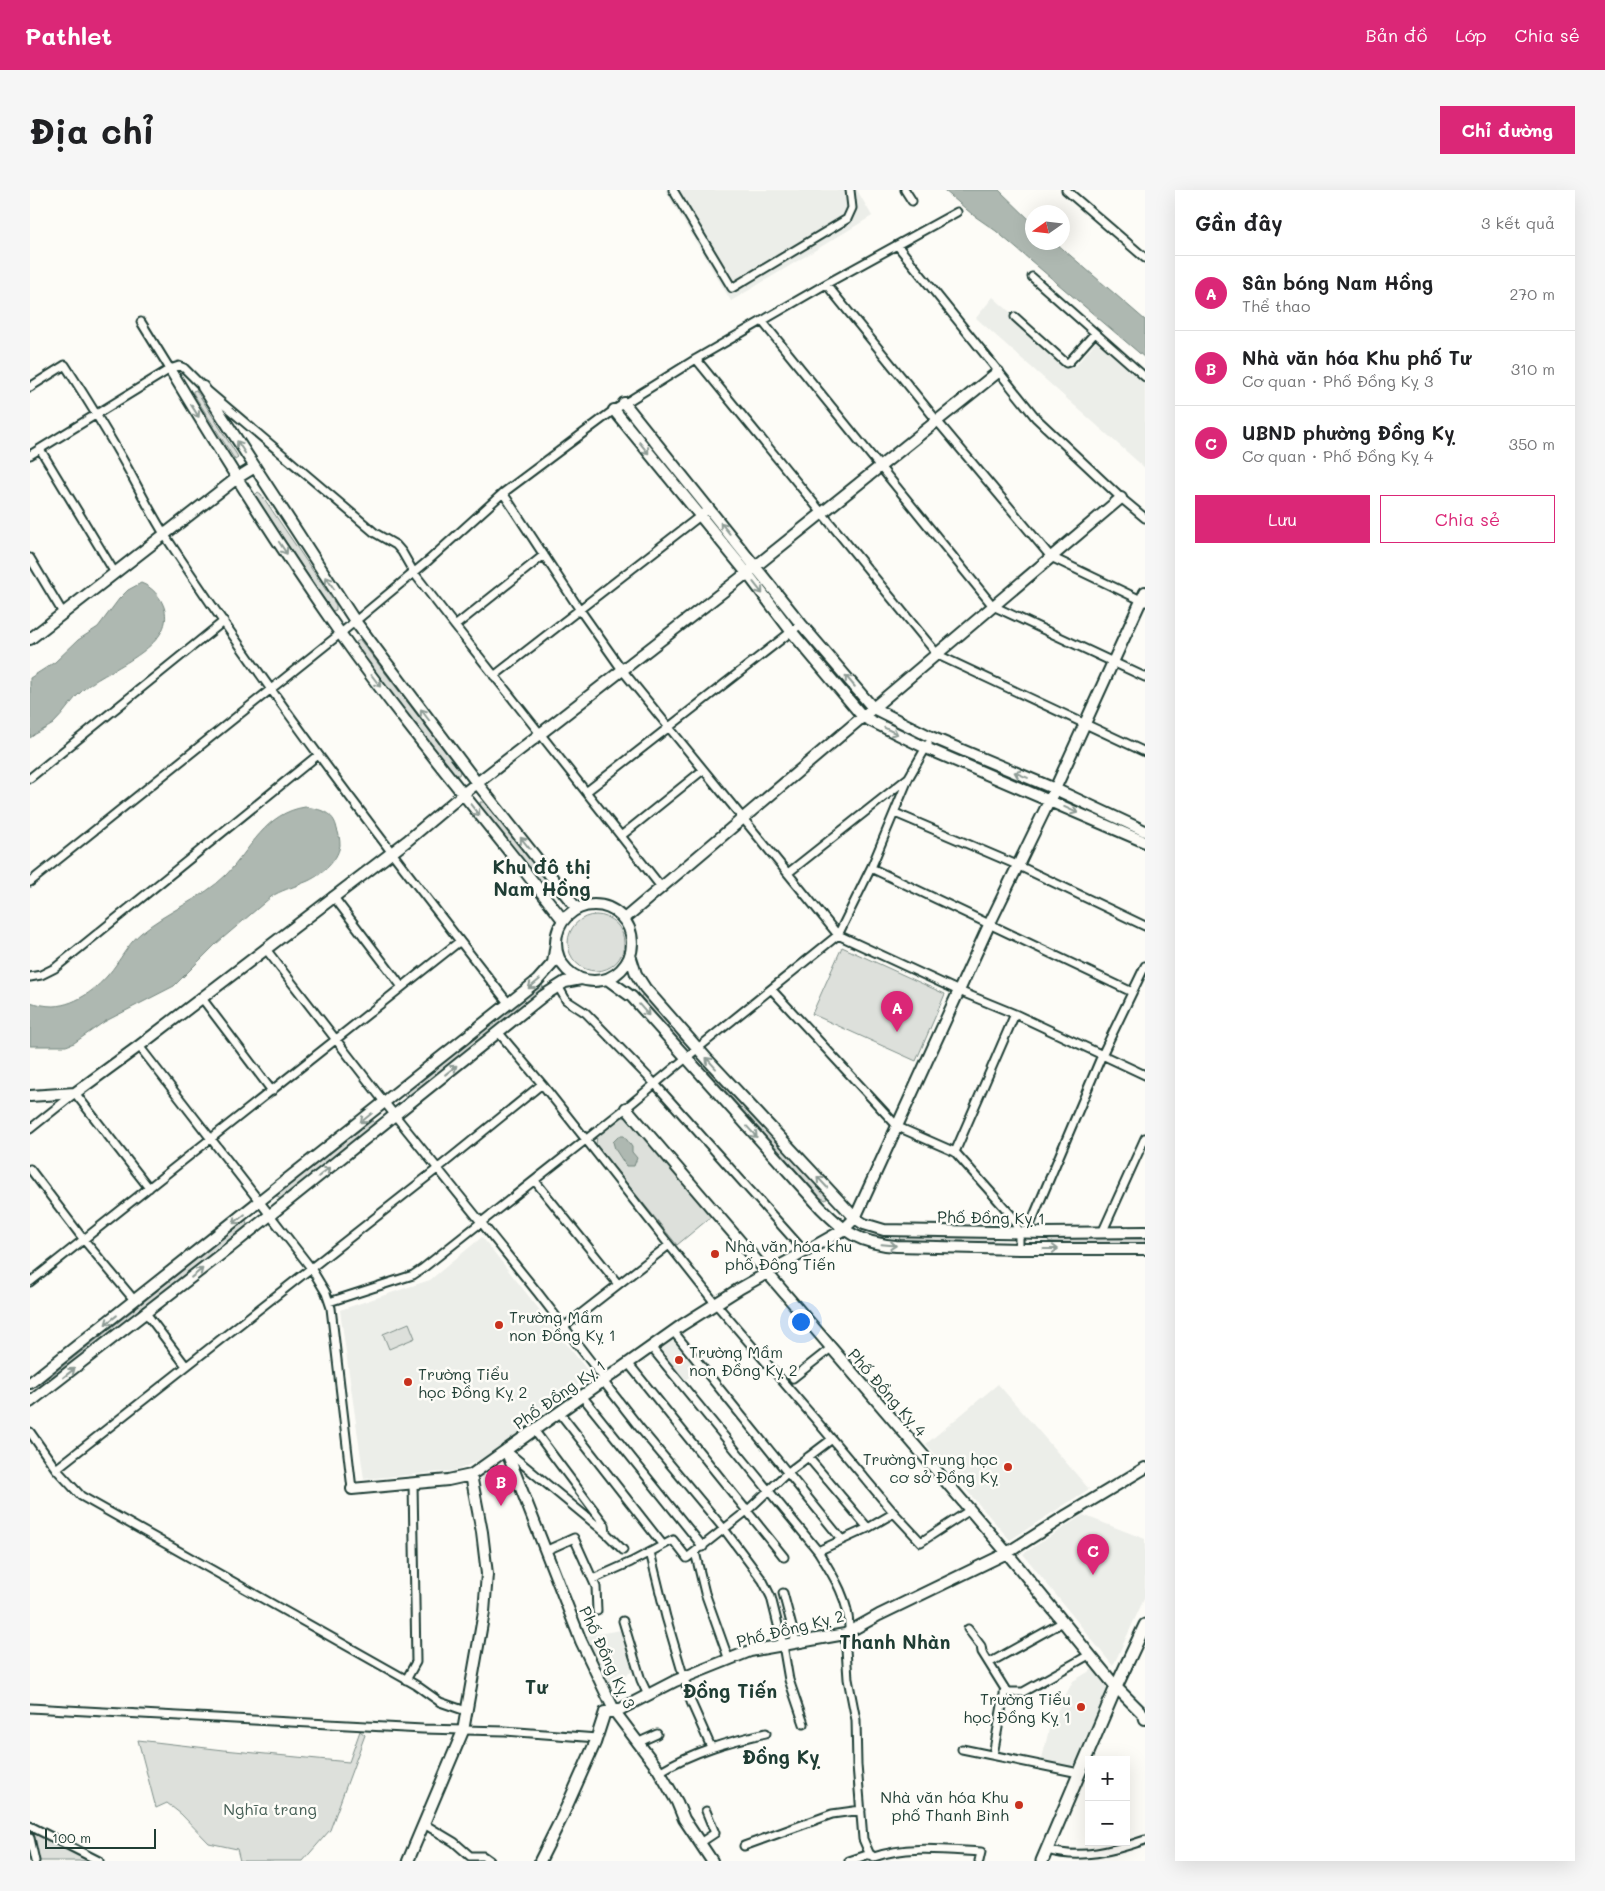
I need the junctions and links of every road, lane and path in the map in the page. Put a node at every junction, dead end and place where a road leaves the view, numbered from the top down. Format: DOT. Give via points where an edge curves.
graph roads {
  1 [pos="673,190"];
  2 [pos="850,190"];
  3 [pos="905,190"];
  4 [pos="1066,190"];
  5 [pos="912,201"];
  6 [pos="957,212"];
  7 [pos="897,245"];
  8 [pos="1145,258"];
  9 [pos="1032,277"];
  10 [pos="826,284"];
  11 [pos="1015,317"];
  12 [pos="762,321"];
  13 [pos="140,322"];
  14 [pos="1095,333"];
  15 [pos="696,359"];
  16 [pos="170,369"];
  17 [pos="998,372"];
  18 [pos="1145,378"];
  19 [pos="30,387"];
  20 [pos="203,387"];
  21 [pos="624,403"];
  22 [pos="614,410"];
  23 [pos="96,414"];
  24 [pos="938,422"];
  25 [pos="40,449"];
  26 [pos="30,455"];
  27 [pos="255,467"];
  28 [pos="879,467"];
  29 [pos="237,478"];
  30 [pos="503,493"];
  31 [pos="1122,498"];
  32 [pos="709,509"];
  33 [pos="821,514"];
  34 [pos="699,517"];
  35 [pos="1145,518"];
  36 [pos="165,535"];
  37 [pos="544,555"];
  38 [pos="1051,557"];
  39 [pos="30,558"];
  40 [pos="756,566"];
  41 [pos="115,573"];
  42 [pos="414,573"];
  43 [pos="747,574"];
  44 [pos="1144,598"];
  45 [pos="993,606"];
  46 [pos="580,610"];
  47 [pos="63,613"];
  48 [pos="224,621"];
  49 [pos="356,621"];
  50 [pos="801,624"];
  51 [pos="455,626"];
  52 [pos="791,632"];
  53 [pos="341,633"];
  54 [pos="30,639"];
  55 [pos="938,654"];
  56 [pos="1112,662"];
  57 [pos="623,671"];
  58 [pos="494,676"];
  59 [pos="1145,677"];
  60 [pos="271,689"];
  61 [pos="873,708"];
  62 [pos="863,717"];
  63 [pos="1084,723"];
  64 [pos="669,728"];
  65 [pos="540,736"];
  66 [pos="931,737"];
  67 [pos="926,748"];
  68 [pos="1145,752"];
  69 [pos="318,755"];
  70 [pos="703,770"];
  71 [pos="909,777"];
  72 [pos="30,778"];
  73 [pos="477,783"];
  74 [pos="1054,789"];
  75 [pos="586,792"];
  76 [pos="463,794"];
  77 [pos="1049,800"];
  78 [pos="895,813"];
  79 [pos="743,820"];
  80 [pos="1145,831"];
  81 [pos="621,836"];
  82 [pos="1145,842"];
  83 [pos="391,853"];
  84 [pos="1017,865"];
  85 [pos="871,868"];
  86 [pos="788,873"];
  87 [pos="30,882"];
  88 [pos="662,888"];
  89 [pos="333,896"];
  90 [pos="577,909"];
  91 [pos="624,919"];
  92 [pos="563,920"];
  93 [pos="989,925"];
  94 [pos="1145,926"];
  95 [pos="838,935"];
  96 [pos="460,941"];
  97 [pos="556,943"];
  98 [pos="265,948"];
  99 [pos="630,954"];
  100 [pos="1145,966"];
  101 [pos="30,978"];
  102 [pos="581,979"];
  103 [pos="607,979"];
  104 [pos="558,986"];
  105 [pos="402,987"];
  106 [pos="772,990"];
  107 [pos="959,991"];
  108 [pos="1132,992"];
  109 [pos="201,997"];
  110 [pos="508,1004"];
  111 [pos="1015,1014"];
  112 [pos="499,1033"];
  113 [pos="336,1040"];
  114 [pos="138,1046"];
  115 [pos="698,1048"];
  116 [pos="1102,1055"];
  117 [pos="686,1058"];
  118 [pos="1145,1075"];
  119 [pos="542,1084"];
  120 [pos="655,1084"];
  121 [pos="272,1091"];
  122 [pos="75,1093"];
  123 [pos="51,1094"];
  124 [pos="30,1096"];
  125 [pos="385,1103"];
  126 [pos="57,1108"];
  127 [pos="626,1108"];
  128 [pos="394,1114"];
  129 [pos="898,1127"];
  130 [pos="30,1129"];
  131 [pos="1145,1138"];
  132 [pos="211,1139"];
  133 [pos="586,1139"];
  134 [pos="955,1152"];
  135 [pos="30,1169"];
  136 [pos="437,1169"];
  137 [pos="535,1181"];
  138 [pos="150,1188"];
  139 [pos="260,1202"];
  140 [pos="270,1215"];
  141 [pos="855,1218"];
  142 [pos="482,1224"];
  143 [pos="843,1230"];
  144 [pos="1023,1232"];
  145 [pos="1145,1232"];
  146 [pos="1102,1233"];
  147 [pos="84,1240"];
  148 [pos="669,1245"];
  149 [pos="1019,1249"];
  150 [pos="1145,1249"];
  151 [pos="805,1252"];
  152 [pos="310,1268"];
  153 [pos="768,1272"];
  154 [pos="30,1282"];
  155 [pos="618,1284"];
  156 [pos="135,1301"];
  157 [pos="329,1302"];
  158 [pos="715,1303"];
  159 [pos="146,1313"];
  160 [pos="565,1326"];
  161 [pos="673,1331"];
  162 [pos="651,1347"];
  163 [pos="831,1348"];
  164 [pos="628,1363"];
  165 [pos="186,1366"];
  166 [pos="793,1378"];
  167 [pos="604,1381"];
  168 [pos="30,1384"];
  169 [pos="582,1396"];
  170 [pos="30,1402"];
  171 [pos="559,1412"];
  172 [pos="534,1430"];
  173 [pos="30,1432"];
  174 [pos="832,1439"];
  175 [pos="506,1450"];
  176 [pos="808,1457"];
  177 [pos="56,1469"];
  178 [pos="1145,1469"];
  179 [pos="787,1473"];
  180 [pos="471,1475"];
  181 [pos="413,1483"];
  182 [pos="352,1489"];
  183 [pos="768,1492"];
  184 [pos="748,1510"];
  185 [pos="970,1510"];
  186 [pos="894,1513"];
  187 [pos="868,1528"];
  188 [pos="724,1529"];
  189 [pos="606,1533"];
  190 [pos="842,1540"];
  191 [pos="663,1545"];
  192 [pos="703,1546"];
  193 [pos="623,1550"];
  194 [pos="545,1551"];
  195 [pos="818,1551"];
  196 [pos="650,1552"];
  197 [pos="695,1552"];
  198 [pos="1007,1553"];
  199 [pos="784,1557"];
  200 [pos="593,1579"];
  201 [pos="782,1593"];
  202 [pos="597,1611"];
  203 [pos="623,1621"];
  204 [pos="1063,1622"];
  205 [pos="1145,1625"];
  206 [pos="968,1628"];
  207 [pos="847,1632"];
  208 [pos="796,1642"];
  209 [pos="783,1645"];
  210 [pos="1089,1654"];
  211 [pos="729,1660"];
  212 [pos="989,1663"];
  213 [pos="684,1677"];
  214 [pos="406,1680"];
  215 [pos="1116,1687"];
  216 [pos="1004,1692"];
  217 [pos="648,1695"];
  218 [pos="30,1708"];
  219 [pos="466,1711"];
  220 [pos="615,1712"];
  221 [pos="1145,1718"];
  222 [pos="804,1724"];
  223 [pos="463,1731"];
  224 [pos="766,1733"];
  225 [pos="657,1734"];
  226 [pos="597,1738"];
  227 [pos="637,1743"];
  228 [pos="711,1747"];
  229 [pos="962,1749"];
  230 [pos="993,1755"];
  231 [pos="659,1772"];
  232 [pos="1079,1773"];
  233 [pos="861,1810"];
  234 [pos="706,1811"];
  235 [pos="424,1824"];
  236 [pos="30,1826"];
  237 [pos="30,1838"];
  238 [pos="1145,1840"];
  239 [pos="700,1842"];
  240 [pos="744,1846"];
  241 [pos="1046,1850"];
  242 [pos="874,1858"];
  243 [pos="35,1861"];
  244 [pos="99,1861"];
  245 [pos="408,1861"];
  246 [pos="490,1861"];
  247 [pos="540,1861"];
  248 [pos="712,1861"];
  249 [pos="849,1861"];
  250 [pos="979,1861"];
  251 [pos="1042,1861"];
  1 -- 2 [label="street" via="732,288 847,219 852,208"];
  3 -- 5 [label="street"];
  4 -- 8 [label="street"];
  6 -- 7 [label="street"];
  7 -- 10 [label="street"];
  7 -- 17 [label="street"];
  9 -- 14 [label="street"];
  10 -- 12 [label="street"];
  10 -- 24 [label="street"];
  11 -- 14 [label="street" via="1066,363"];
  12 -- 15 [label="street"];
  12 -- 28 [label="street"];
  13 -- 16 [label="street"];
  14 -- 18 [label="street"];
  15 -- 21 [label="street"];
  15 -- 33 [label="street"];
  16 -- 20 [label="street" via="181,366"];
  16 -- 23 [label="street"];
  16 -- 29 [label="street, one-way"];
  17 -- 24 [label="street"];
  17 -- 31 [label="street" via="1036,418"];
  19 -- 23 [label="street" via="65,365"];
  27 -- 20 [label="street, one-way"];
  20 -- 42 [label="street" via="375,533 396,545"];
  21 -- 22 [label="street"];
  21 -- 32 [label="street"];
  22 -- 30 [label="street"];
  22 -- 34 [label="street, one-way"];
  23 -- 25 [label="street"];
  23 -- 36 [label="street"];
  24 -- 28 [label="street"];
  24 -- 38 [label="street"];
  25 -- 26 [label="street"];
  25 -- 41 [label="street"];
  27 -- 29 [label="street"];
  49 -- 27 [label="street, one-way"];
  28 -- 33 [label="street"];
  28 -- 45 [label="street"];
  29 -- 36 [label="street"];
  29 -- 53 [label="street, one-way"];
  30 -- 37 [label="street"];
  30 -- 42 [label="street"];
  31 -- 35 [label="street"];
  31 -- 38 [label="street"];
  32 -- 34 [label="street"];
  40 -- 32 [label="street, one-way"];
  33 -- 40 [label="street"];
  33 -- 55 [label="street"];
  34 -- 43 [label="street"];
  34 -- 46 [label="street"];
  36 -- 41 [label="street"];
  36 -- 48 [label="street"];
  37 -- 46 [label="street"];
  37 -- 51 [label="street"];
  38 -- 44 [label="street"];
  38 -- 45 [label="street"];
  39 -- 47 [label="street"];
  40 -- 43 [label="street"];
  40 -- 50 [label="street"];
  41 -- 47 [label="street"];
  42 -- 49 [label="street"];
  42 -- 51 [label="street"];
  43 -- 52 [label="street, one-way"];
  43 -- 57 [label="street"];
  44 -- 56 [label="street"];
  45 -- 55 [label="street"];
  45 -- 56 [label="street"];
  46 -- 57 [label="street"];
  46 -- 58 [label="street"];
  47 -- 54 [label="street"];
  48 -- 60 [label="street"];
  48 -- 72 [label="street"];
  49 -- 53 [label="street"];
  73 -- 49 [label="street, one-way"];
  50 -- 52 [label="street"];
  61 -- 50 [label="street, one-way"];
  51 -- 58 [label="street"];
  52 -- 62 [label="street"];
  52 -- 64 [label="street"];
  53 -- 60 [label="street"];
  53 -- 76 [label="street, one-way"];
  55 -- 61 [label="street"];
  55 -- 63 [label="street"];
  56 -- 59 [label="street"];
  56 -- 63 [label="street"];
  57 -- 64 [label="street"];
  57 -- 65 [label="street"];
  58 -- 65 [label="street"];
  60 -- 69 [label="street"];
  60 -- 87 [label="street"];
  61 -- 62 [label="street"];
  61 -- 66 [label="street"];
  62 -- 67 [label="street, one-way"];
  62 -- 79 [label="street"];
  63 -- 68 [label="street"];
  63 -- 74 [label="street"];
  64 -- 70 [label="street"];
  64 -- 75 [label="street"];
  65 -- 73 [label="street"];
  65 -- 75 [label="street"];
  66 -- 67 [label="street"];
  74 -- 66 [label="street, one-way"];
  67 -- 71 [label="street"];
  67 -- 77 [label="street"];
  69 -- 83 [label="street"];
  69 -- 101 [label="street" via="55,968"];
  70 -- 79 [label="street"];
  70 -- 81 [label="street"];
  71 -- 78 [label="street"];
  71 -- 86 [label="street"];
  73 -- 76 [label="street"];
  90 -- 73 [label="street, one-way"];
  74 -- 77 [label="street"];
  74 -- 80 [label="street"];
  75 -- 81 [label="street"];
  76 -- 83 [label="street"];
  76 -- 92 [label="street, one-way"];
  77 -- 82 [label="street, one-way"];
  77 -- 84 [label="street"];
  78 -- 84 [label="street"];
  78 -- 85 [label="street"];
  79 -- 86 [label="street"];
  79 -- 88 [label="street"];
  81 -- 88 [label="street"];
  83 -- 89 [label="street"];
  83 -- 96 [label="street"];
  84 -- 93 [label="street"];
  84 -- 94 [label="street"];
  85 -- 93 [label="street"];
  85 -- 95 [label="street"];
  86 -- 95 [label="street"];
  88 -- 91 [label="street"];
  89 -- 98 [label="street"];
  89 -- 105 [label="street"];
  90 -- 91 [label="street" via="590,905 604,906"];
  90 -- 92 [label="street"];
  91 -- 99 [label="street" via="631,936"];
  92 -- 97 [label="street"];
  93 -- 107 [label="street"];
  93 -- 108 [label="street"];
  95 -- 106 [label="street"];
  95 -- 107 [label="street"];
  96 -- 105 [label="street"];
  96 -- 110 [label="street"];
  97 -- 102 [label="street" via="561,964"];
  97 -- 110 [label="street, one-way" via="551,968"];
  98 -- 109 [label="street"];
  98 -- 113 [label="street"];
  99 -- 103 [label="street" via="623,968"];
  99 -- 115 [label="street" via="633,968 644,987"];
  100 -- 108 [label="street"];
  102 -- 103 [label="street" via="594,982"];
  102 -- 104 [label="street"];
  103 -- 117 [label="street, one-way" via="632,997"];
  104 -- 112 [label="street"];
  104 -- 120 [label="street" via="566,1000 586,1013"];
  105 -- 113 [label="street"];
  106 -- 115 [label="street"];
  106 -- 129 [label="street"];
  107 -- 111 [label="street"];
  107 -- 129 [label="street"];
  108 -- 116 [label="street"];
  109 -- 114 [label="street"];
  109 -- 121 [label="street"];
  110 -- 125 [label="street"];
  111 -- 116 [label="street"];
  111 -- 134 [label="street"];
  112 -- 119 [label="street"];
  128 -- 112 [label="street, one-way"];
  113 -- 121 [label="street"];
  113 -- 125 [label="street"];
  114 -- 122 [label="street"];
  114 -- 132 [label="street"];
  115 -- 117 [label="street"];
  141 -- 115 [label="street, one-way"];
  116 -- 118 [label="street"];
  116 -- 144 [label="street"];
  117 -- 120 [label="street"];
  117 -- 143 [label="street, one-way"];
  119 -- 133 [label="street"];
  119 -- 136 [label="street"];
  120 -- 127 [label="street"];
  120 -- 151 [label="street"];
  121 -- 132 [label="street"];
  122 -- 123 [label="street"];
  122 -- 126 [label="street"];
  122 -- 138 [label="street"];
  123 -- 124 [label="street"];
  123 -- 126 [label="street" via="58,1100"];
  125 -- 128 [label="street"];
  125 -- 139 [label="street, one-way"];
  126 -- 130 [label="street"];
  127 -- 133 [label="street"];
  127 -- 153 [label="street, Phố Đồng Kỵ 4"];
  128 -- 136 [label="street"];
  140 -- 128 [label="street, one-way"];
  129 -- 134 [label="street"];
  129 -- 141 [label="street"];
  131 -- 146 [label="street"];
  132 -- 138 [label="street"];
  132 -- 139 [label="street"];
  133 -- 137 [label="street"];
  133 -- 148 [label="street"];
  134 -- 144 [label="street"];
  135 -- 147 [label="street"];
  136 -- 142 [label="street"];
  136 -- 152 [label="street"];
  137 -- 142 [label="street"];
  137 -- 155 [label="street"];
  138 -- 147 [label="street"];
  139 -- 140 [label="street"];
  139 -- 156 [label="street, one-way"];
  140 -- 152 [label="street"];
  159 -- 140 [label="street, one-way"];
  141 -- 143 [label="street, Phố Đồng Kỵ 1"];
  141 -- 144 [label="street, Phố Đồng Kỵ 1" via="884,1230"];
  142 -- 157 [label="street" via="414,1275"];
  142 -- 160 [label="street"];
  143 -- 149 [label="street, Phố Đồng Kỵ 1, one-way" via="884,1245"];
  143 -- 151 [label="street, Phố Đồng Kỵ 1"];
  144 -- 146 [label="street, Phố Đồng Kỵ 1"];
  144 -- 149 [label="street"];
  145 -- 146 [label="street, Phố Đồng Kỵ 1"];
  147 -- 154 [label="street"];
  147 -- 156 [label="street"];
  148 -- 155 [label="street"];
  148 -- 158 [label="street"];
  149 -- 150 [label="street, Phố Đồng Kỵ 1, one-way"];
  151 -- 153 [label="street, Phố Đồng Kỵ 1"];
  152 -- 157 [label="street"];
  152 -- 165 [label="street"];
  153 -- 158 [label="street, Phố Đồng Kỵ 1"];
  153 -- 163 [label="street, Phố Đồng Kỵ 4"];
  155 -- 160 [label="street"];
  156 -- 168 [label="street, one-way"];
  157 -- 182 [label="street"];
  158 -- 161 [label="street, Phố Đồng Kỵ 1"];
  158 -- 174 [label="street"];
  159 -- 165 [label="street"];
  170 -- 159 [label="street, one-way"];
  160 -- 167 [label="street"];
  161 -- 162 [label="street, Phố Đồng Kỵ 1"];
  161 -- 179 [label="street"];
  162 -- 164 [label="street, Phố Đồng Kỵ 1"];
  162 -- 183 [label="street"];
  163 -- 166 [label="street"];
  163 -- 185 [label="street, Phố Đồng Kỵ 4"];
  164 -- 167 [label="street, Phố Đồng Kỵ 1"];
  164 -- 184 [label="street"];
  165 -- 177 [label="street"];
  167 -- 169 [label="street, Phố Đồng Kỵ 1"];
  167 -- 188 [label="street"];
  169 -- 171 [label="street, Phố Đồng Kỵ 1"];
  169 -- 192 [label="street"];
  171 -- 172 [label="street, Phố Đồng Kỵ 1"];
  171 -- 191 [label="street"];
  172 -- 175 [label="street, Phố Đồng Kỵ 1"];
  172 -- 189 [label="street" via="606,1525"];
  173 -- 177 [label="street"];
  174 -- 176 [label="street"];
  174 -- 186 [label="street"];
  175 -- 180 [label="street, Phố Đồng Kỵ 1"];
  175 -- 189 [label="street"];
  175 -- 194 [label="street, Phố Đồng Kỵ 3"];
  176 -- 179 [label="street"];
  176 -- 187 [label="street"];
  177 -- 214 [label="street" via="81,1496"];
  178 -- 198 [label="street, Phố Đồng Kỵ 2"];
  179 -- 183 [label="street"];
  179 -- 190 [label="street"];
  180 -- 181 [label="street, Phố Đồng Kỵ 1"];
  180 -- 219 [label="street" via="487,1574 484,1612"];
  181 -- 182 [label="street, Phố Đồng Kỵ 1"];
  181 -- 214 [label="street" via="416,1662"];
  183 -- 184 [label="street"];
  183 -- 195 [label="street"];
  184 -- 188 [label="street"];
  184 -- 199 [label="street"];
  185 -- 186 [label="street" via="921,1542"];
  185 -- 198 [label="street, Phố Đồng Kỵ 4"];
  186 -- 187 [label="street"];
  187 -- 190 [label="street"];
  188 -- 192 [label="street"];
  188 -- 209 [label="street" via="763,1581 771,1597"];
  189 -- 193 [label="street"];
  190 -- 195 [label="street"];
  191 -- 196 [label="street"];
  191 -- 197 [label="street" via="673,1540 687,1558"];
  192 -- 197 [label="street"];
  194 -- 200 [label="street" via="574,1538"];
  194 -- 220 [label="street, Phố Đồng Kỵ 3" via="581,1641"];
  195 -- 207 [label="street" via="843,1596 850,1621"];
  196 -- 200 [label="street"];
  196 -- 213 [label="street"];
  197 -- 211 [label="street" via="705,1593"];
  198 -- 204 [label="street, Phố Đồng Kỵ 4"];
  198 -- 207 [label="street, Phố Đồng Kỵ 2"];
  200 -- 202 [label="street"];
  201 -- 208 [label="street"];
  203 -- 217 [label="street"];
  204 -- 210 [label="street, Phố Đồng Kỵ 4"];
  204 -- 212 [label="street"];
  205 -- 215 [label="main road"];
  206 -- 212 [label="street"];
  207 -- 208 [label="street, Phố Đồng Kỵ 2"];
  207 -- 233 [label="street" via="848,1679 856,1720"];
  208 -- 209 [label="street, Phố Đồng Kỵ 2"];
  209 -- 211 [label="street, Phố Đồng Kỵ 2" via="750,1651"];
  209 -- 222 [label="street" via="789,1680"];
  210 -- 215 [label="street, Phố Đồng Kỵ 4"];
  210 -- 216 [label="street" via="1023,1692"];
  211 -- 213 [label="street, Phố Đồng Kỵ 2"];
  212 -- 216 [label="street" via="1003,1684"];
  213 -- 217 [label="street, Phố Đồng Kỵ 2"];
  213 -- 228 [label="street"];
  214 -- 219 [label="street" via="440,1702"];
  215 -- 221 [label="street, Phố Đồng Kỵ 4"];
  215 -- 232 [label="main road"];
  216 -- 230 [label="street"];
  217 -- 220 [label="street, Phố Đồng Kỵ 2"];
  218 -- 223 [label="street"];
  219 -- 223 [label="street"];
  220 -- 226 [label="street, Phố Đồng Kỵ 2" via="605,1712"];
  220 -- 227 [label="street, Phố Đồng Kỵ 3"];
  223 -- 226 [label="street"];
  223 -- 235 [label="street"];
  224 -- 228 [label="street"];
  225 -- 227 [label="street"];
  226 -- 247 [label="street, Phố Đồng Kỵ 2"];
  227 -- 231 [label="street, Phố Đồng Kỵ 3"];
  228 -- 231 [label="street"];
  229 -- 230 [label="street"];
  230 -- 232 [label="street"];
  231 -- 239 [label="street, Phố Đồng Kỵ 3"];
  232 -- 241 [label="main road"];
  233 -- 240 [label="street" via="832,1814"];
  233 -- 242 [label="street" via="864,1839"];
  234 -- 239 [label="street" via="715,1833"];
  235 -- 245 [label="street"];
  235 -- 246 [label="street" via="470,1856 483,1856"];
  236 -- 244 [label="street"];
  237 -- 243 [label="street"];
  238 -- 241 [label="street" via="1113,1851 1081,1855"];
  239 -- 248 [label="street, Phố Đồng Kỵ 3"];
  241 -- 251 [label="main road"];
  242 -- 249 [label="street"];
  242 -- 250 [label="street" via="891,1851 935,1850 980,1852"];
}
